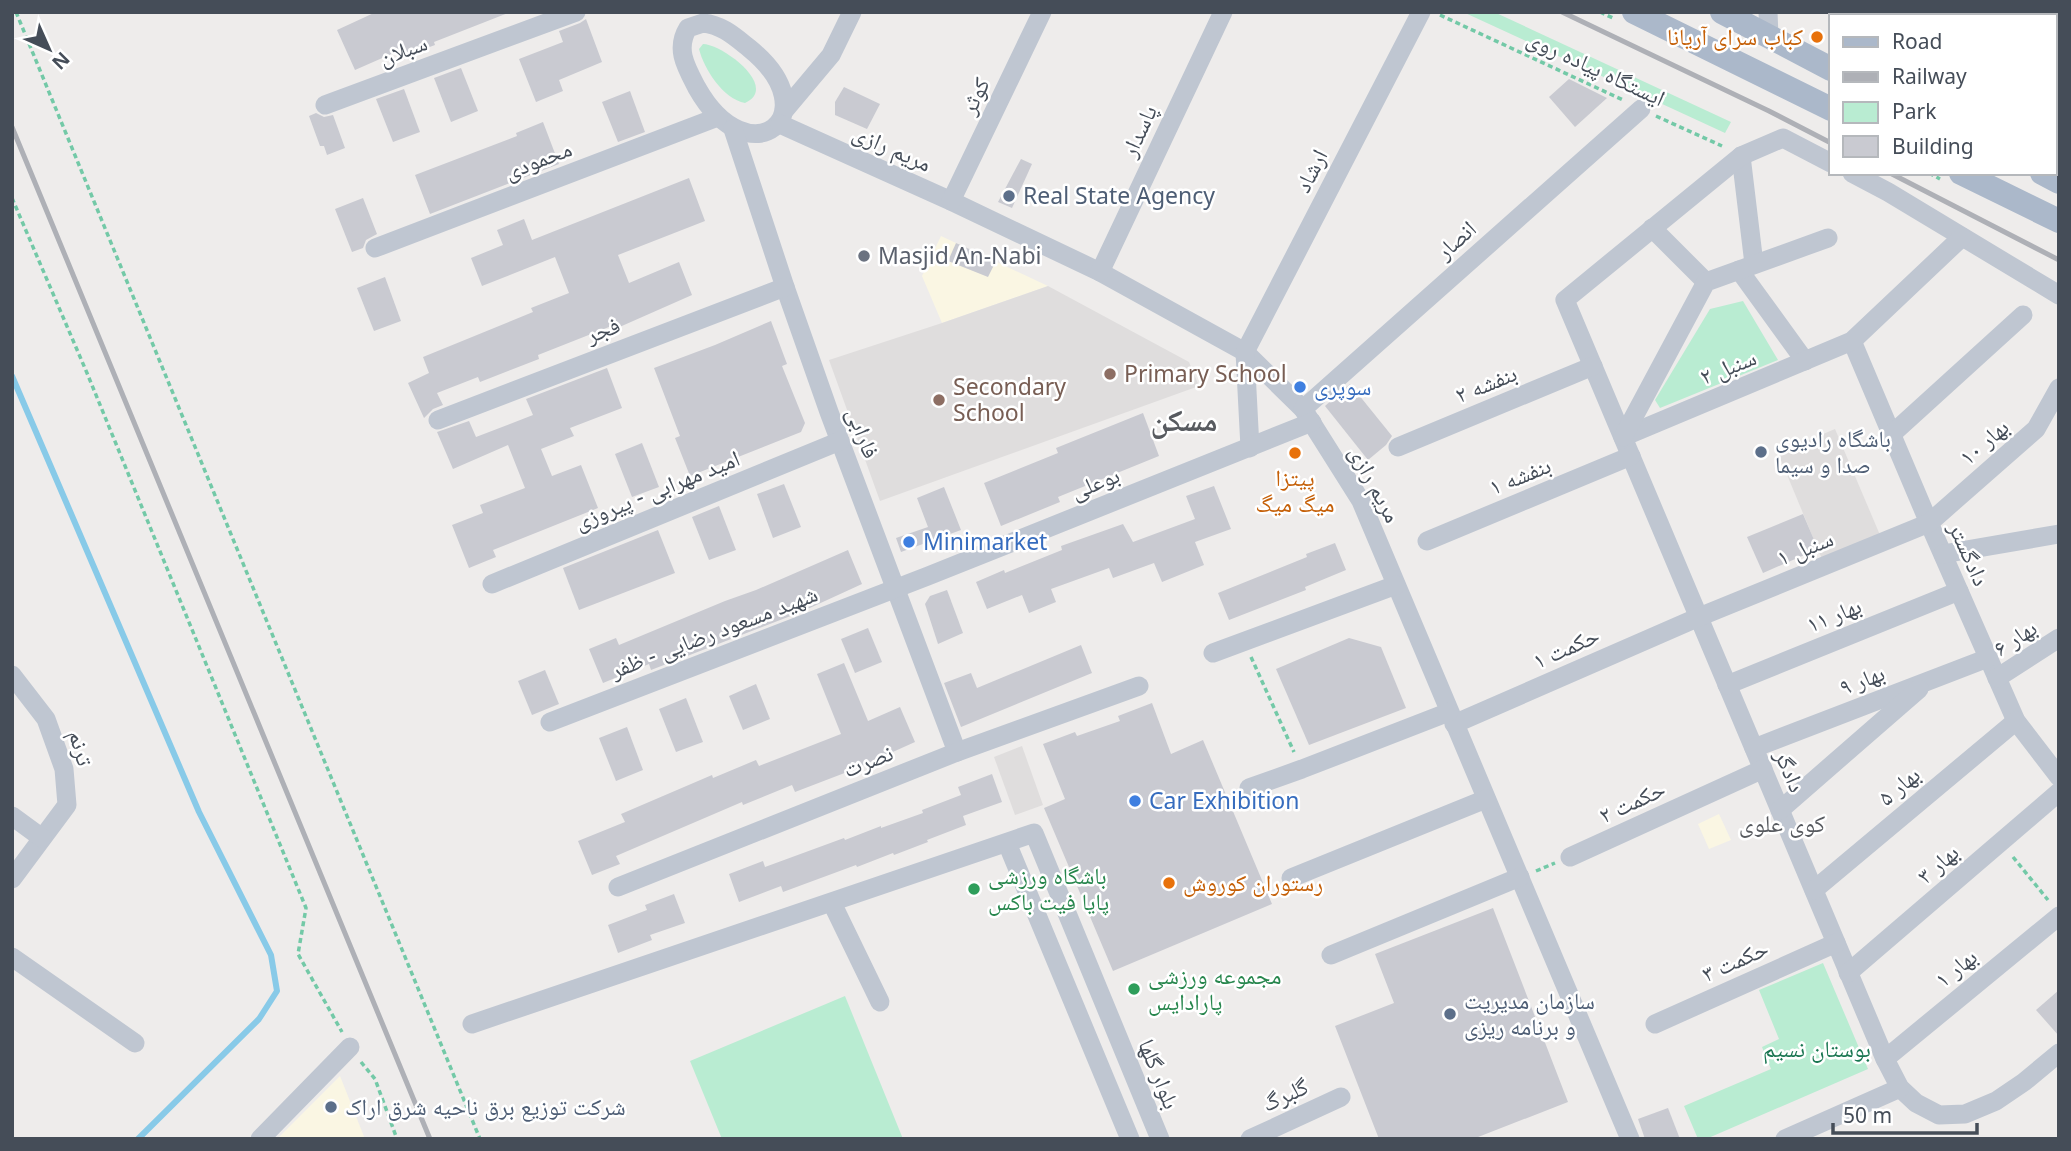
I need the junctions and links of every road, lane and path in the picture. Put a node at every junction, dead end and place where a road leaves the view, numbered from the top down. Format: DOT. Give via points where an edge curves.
graph roads {
  1 [pos="16,12"];
  2 [pos="576,12"];
  3 [pos="852,12"];
  4 [pos="1042,12"];
  5 [pos="1223,12"];
  6 [pos="1421,12"];
  7 [pos="1435,12"];
  8 [pos="1634,12"];
  9 [pos="1722,12"];
  10 [pos="685,20"];
  11 [pos="1769,24"];
  12 [pos="1829,68"];
  13 [pos="325,105"];
  14 [pos="1829,108"];
  15 [pos="1641,109"];
  16 [pos="782,118"];
  17 [pos="726,123"];
  18 [pos="1741,156"];
  19 [pos="1829,162"];
  20 [pos="1856,175"];
  21 [pos="1965,175"];
  22 [pos="12,198"];
  23 [pos="951,201"];
  24 [pos="2059,221"];
  25 [pos="1653,228"];
  26 [pos="1962,236"];
  27 [pos="1828,238"];
  28 [pos="375,248"];
  29 [pos="1746,267"];
  30 [pos="1100,272"];
  31 [pos="1706,282"];
  32 [pos="785,287"];
  33 [pos="2059,295"];
  34 [pos="2023,315"];
  35 [pos="1853,341"];
  36 [pos="1245,352"];
  37 [pos="1805,362"];
  38 [pos="1593,366"];
  39 [pos="2059,387"];
  40 [pos="1307,415"];
  41 [pos="438,420"];
  42 [pos="1892,435"];
  43 [pos="1623,437"];
  44 [pos="840,441"];
  45 [pos="1398,446"];
  46 [pos="1250,447"];
  47 [pos="1631,456"];
  48 [pos="1929,523"];
  49 [pos="2059,534"];
  50 [pos="1427,541"];
  51 [pos="1942,554"];
  52 [pos="492,584"];
  53 [pos="1396,585"];
  54 [pos="895,589"];
  55 [pos="1959,591"];
  56 [pos="1699,617"];
  57 [pos="2059,638"];
  58 [pos="1244,642"];
  59 [pos="1213,653"];
  60 [pos="1988,657"];
  61 [pos="12,675"];
  62 [pos="1997,678"];
  63 [pos="1930,680"];
  64 [pos="1139,685"];
  65 [pos="1727,685"];
  66 [pos="1451,718"];
  67 [pos="2016,721"];
  68 [pos="550,722"];
  69 [pos="1754,748"];
  70 [pos="957,751"];
  71 [pos="1302,769"];
  72 [pos="1763,769"];
  73 [pos="2059,777"];
  74 [pos="1249,788"];
  75 [pos="2059,792"];
  76 [pos="1486,799"];
  77 [pos="1780,810"];
  78 [pos="12,816"];
  79 [pos="43,838"];
  80 [pos="2000,842"];
  81 [pos="1007,843"];
  82 [pos="1570,857"];
  83 [pos="16,867"];
  84 [pos="1520,877"];
  85 [pos="1291,878"];
  86 [pos="618,887"];
  87 [pos="1814,890"];
  88 [pos="832,902"];
  89 [pos="2055,909"];
  90 [pos="1836,943"];
  91 [pos="1331,955"];
  92 [pos="12,957"];
  93 [pos="1848,973"];
  94 [pos="880,1002"];
  95 [pos="471,1024"];
  96 [pos="1655,1024"];
  97 [pos="135,1043"];
  98 [pos="350,1047"];
  99 [pos="2059,1053"];
  100 [pos="1885,1059"];
  101 [pos="1900,1088"];
  102 [pos="1341,1097"];
  103 [pos="260,1139"];
  104 [pos="397,1139"];
  105 [pos="480,1139"];
  106 [pos="1130,1139"];
  107 [pos="1160,1139"];
  108 [pos="1250,1139"];
  109 [pos="1630,1139"];
  110 [pos="1785,1139"];
  1 -- 105 [label="path"];
  2 -- 13 [label="street, سبلان"];
  3 -- 16 [label="street" via="831,55"];
  4 -- 23 [label="street, کوثر"];
  5 -- 30 [label="street, پاسدار"];
  6 -- 36 [label="street, ارشاد"];
  7 -- 15 [label="path, ایستگاه پیاده روی"];
  8 -- 14 [label="main road"];
  9 -- 11 [label="main road"];
  10 -- 16 [label="street" via="715,24 771,70 783,96"];
  10 -- 17 [label="street, فارابی" via="683,58 696,87"];
  11 -- 12 [label="main road"];
  15 -- 18 [label="path, ایستگاه پیاده روی"];
  15 -- 40 [label="street, انصار"];
  16 -- 17 [label="street" via="759,134"];
  16 -- 23 [label="street, مریم رازی"];
  17 -- 28 [label="street, محمودی"];
  17 -- 32 [label="street, فارابی"];
  18 -- 19 [label="street" via="1783,138"];
  18 -- 25 [label="street"];
  18 -- 29 [label="street"];
  20 -- 26 [label="street"];
  21 -- 24 [label="main road"];
  22 -- 98 [label="path" via="306,908 298,954"];
  23 -- 30 [label="street, مریم رازی"];
  25 -- 31 [label="street"];
  25 -- 38 [label="street, دادگر" via="1565,300"];
  26 -- 33 [label="street"];
  26 -- 35 [label="street"];
  27 -- 29 [label="street"];
  29 -- 31 [label="street"];
  29 -- 37 [label="street"];
  30 -- 36 [label="street, مریم رازی"];
  31 -- 43 [label="street"];
  32 -- 41 [label="street, فجر"];
  32 -- 44 [label="street, فارابی"];
  34 -- 42 [label="street"];
  35 -- 37 [label="street, سنبل ۲"];
  35 -- 42 [label="street, دادگستر"];
  36 -- 40 [label="street, مریم رازی"];
  36 -- 46 [label="street"];
  37 -- 43 [label="street, سنبل ۲"];
  38 -- 43 [label="street, دادگر"];
  38 -- 45 [label="street, بنفشه ۲"];
  39 -- 48 [label="street, بهار ۱۰" via="2036,429"];
  40 -- 46 [label="street, بوعلی"];
  40 -- 53 [label="street, مریم رازی" via="1360,501"];
  42 -- 48 [label="street, دادگستر"];
  43 -- 47 [label="street, دادگر"];
  44 -- 52 [label="street, امید مهرابی - پیروزی"];
  44 -- 54 [label="street, فارابی"];
  46 -- 54 [label="street, بوعلی"];
  47 -- 50 [label="street, بنفشه ۱"];
  47 -- 56 [label="street, دادگر"];
  48 -- 51 [label="street, دادگستر"];
  48 -- 56 [label="street, سنبل ۱"];
  49 -- 51 [label="street"];
  51 -- 55 [label="street, دادگستر"];
  53 -- 58 [label="street"];
  53 -- 66 [label="street, مریم رازی"];
  54 -- 68 [label="street, شهید مسعود رضایی - ظفر"];
  54 -- 70 [label="street, فارابی"];
  55 -- 60 [label="street, دادگستر"];
  55 -- 65 [label="street, بهار ۱۱"];
  56 -- 65 [label="street, دادگر"];
  56 -- 66 [label="street, حکمت ۱"];
  57 -- 62 [label="street, بهار ۶"];
  58 -- 59 [label="street"];
  58 -- 71 [label="path"];
  60 -- 62 [label="street, دادگستر"];
  60 -- 63 [label="street, بهار ۹"];
  61 -- 79 [label="street, ترنم" via="46,719 64,769 67,805"];
  62 -- 67 [label="street, دادگستر"];
  63 -- 69 [label="street, بهار ۹"];
  63 -- 77 [label="street"];
  64 -- 70 [label="street, نصرت"];
  65 -- 69 [label="street, دادگر"];
  66 -- 71 [label="street, حکمت ۱"];
  66 -- 76 [label="street, مریم رازی"];
  67 -- 73 [label="street, دادگستر"];
  67 -- 87 [label="street, بهار ۵"];
  69 -- 72 [label="street, دادگر"];
  70 -- 86 [label="street, نصرت"];
  71 -- 74 [label="street, حکمت ۱"];
  72 -- 77 [label="street, دادگر"];
  72 -- 82 [label="street, حکمت ۲"];
  75 -- 80 [label="street, بهار ۳"];
  76 -- 84 [label="street, مریم رازی"];
  76 -- 85 [label="street"];
  77 -- 87 [label="street, دادگر"];
  78 -- 79 [label="street"];
  79 -- 83 [label="street, ترنم"];
  80 -- 89 [label="path"];
  80 -- 93 [label="street, بهار ۳"];
  81 -- 88 [label="street"];
  81 -- 106 [label="street"];
  81 -- 107 [label="street, بلوار گلها" via="1034,834"];
  82 -- 84 [label="path"];
  84 -- 91 [label="street"];
  84 -- 109 [label="street, مریم رازی"];
  87 -- 90 [label="street, دادگر"];
  88 -- 94 [label="street"];
  88 -- 95 [label="street"];
  89 -- 100 [label="street, بهار ۱"];
  90 -- 93 [label="street, دادگر"];
  90 -- 96 [label="street, حکمت ۳"];
  92 -- 97 [label="street"];
  93 -- 100 [label="street, دادگر"];
  98 -- 103 [label="street"];
  98 -- 104 [label="path" via="375,1079"];
  99 -- 101 [label="street, دادگر" via="1996,1101 1965,1114 1939,1115 1916,1104"];
  100 -- 101 [label="street, دادگر"];
  101 -- 110 [label="street"];
  102 -- 108 [label="street, گلبرگ"];
}
